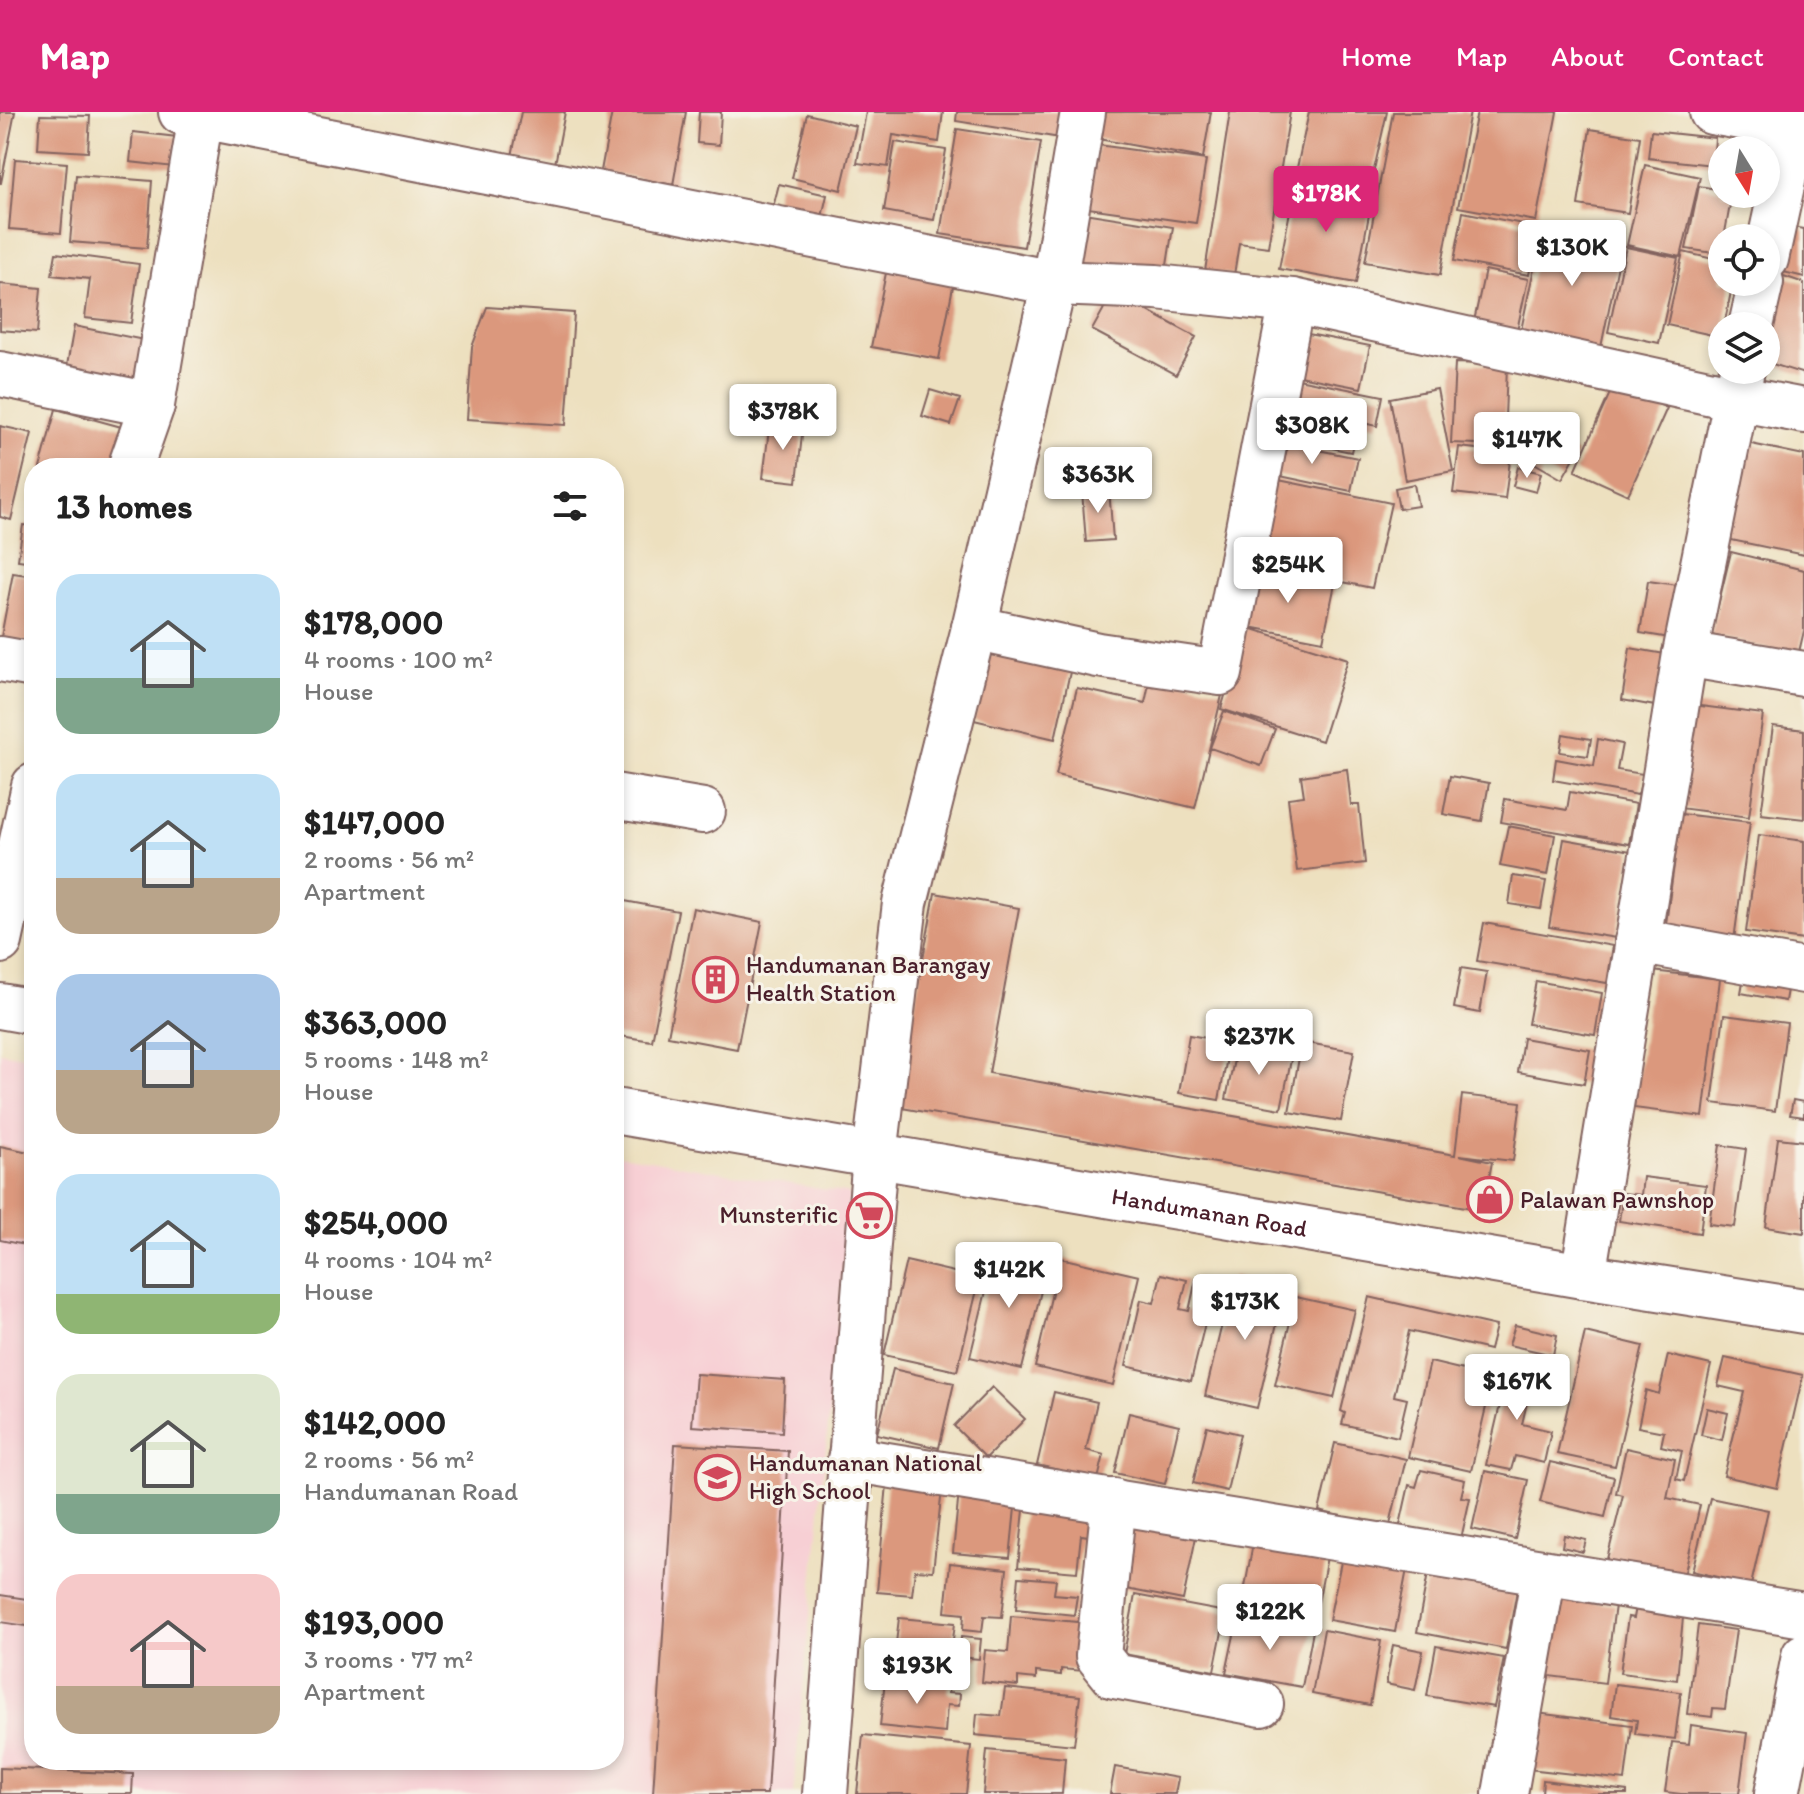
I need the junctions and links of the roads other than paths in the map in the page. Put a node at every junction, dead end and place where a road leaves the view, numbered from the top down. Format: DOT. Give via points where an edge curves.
graph roads {
  1 [pos="1083,112"];
  2 [pos="1712,112"];
  3 [pos="191,114"];
  4 [pos="1800,127"];
  5 [pos="1775,224"];
  6 [pos="1054,283"];
  7 [pos="1292,301"];
  8 [pos="0,374"];
  9 [pos="1708,378"];
  10 [pos="1738,384"];
  11 [pos="152,405"];
  12 [pos="1804,411"];
  13 [pos="133,458"];
  14 [pos="974,628"];
  15 [pos="1685,654"];
  16 [pos="0,659"];
  17 [pos="24,663"];
  18 [pos="1804,674"];
  19 [pos="624,798"];
  20 [pos="703,811"];
  21 [pos="24,832"];
  22 [pos="0,941"];
  23 [pos="1637,941"];
  24 [pos="1804,971"];
  25 [pos="0,1006"];
  26 [pos="24,1010"];
  27 [pos="624,1113"];
  28 [pos="875,1155"];
  29 [pos="1583,1276"];
  30 [pos="1804,1311"];
  31 [pos="850,1459"];
  32 [pos="1114,1501"];
  33 [pos="1544,1573"];
  34 [pos="1804,1615"];
  35 [pos="1804,1656"];
  36 [pos="1261,1704"];
  37 [pos="825,1794"];
  38 [pos="1505,1794"];
  39 [pos="1777,1794"];
  1 -- 6 [label="street"];
  2 -- 4 [label="street"];
  3 -- 6 [label="street"];
  3 -- 11 [label="street"];
  4 -- 5 [label="street"];
  6 -- 7 [label="street"];
  6 -- 14 [label="street"];
  7 -- 9 [label="street"];
  7 -- 14 [label="street" via="1220,673 1098,655"];
  8 -- 11 [label="street"];
  10 -- 12 [label="street"];
  10 -- 15 [label="street"];
  11 -- 13 [label="street"];
  14 -- 28 [label="street" via="905,903"];
  15 -- 18 [label="street"];
  15 -- 23 [label="street"];
  16 -- 17 [label="street"];
  19 -- 20 [label="street"];
  21 -- 22 [label="street"];
  23 -- 24 [label="street"];
  23 -- 29 [label="street"];
  25 -- 26 [label="street"];
  27 -- 28 [label="street, Handumanan Road"];
  28 -- 29 [label="street, Handumanan Road"];
  28 -- 31 [label="street"];
  29 -- 30 [label="street, Handumanan Road"];
  31 -- 32 [label="street"];
  31 -- 37 [label="street"];
  32 -- 33 [label="street"];
  32 -- 36 [label="street" via="1098,1656 1114,1676"];
  33 -- 34 [label="street"];
  33 -- 38 [label="street"];
  35 -- 39 [label="street"];
}
